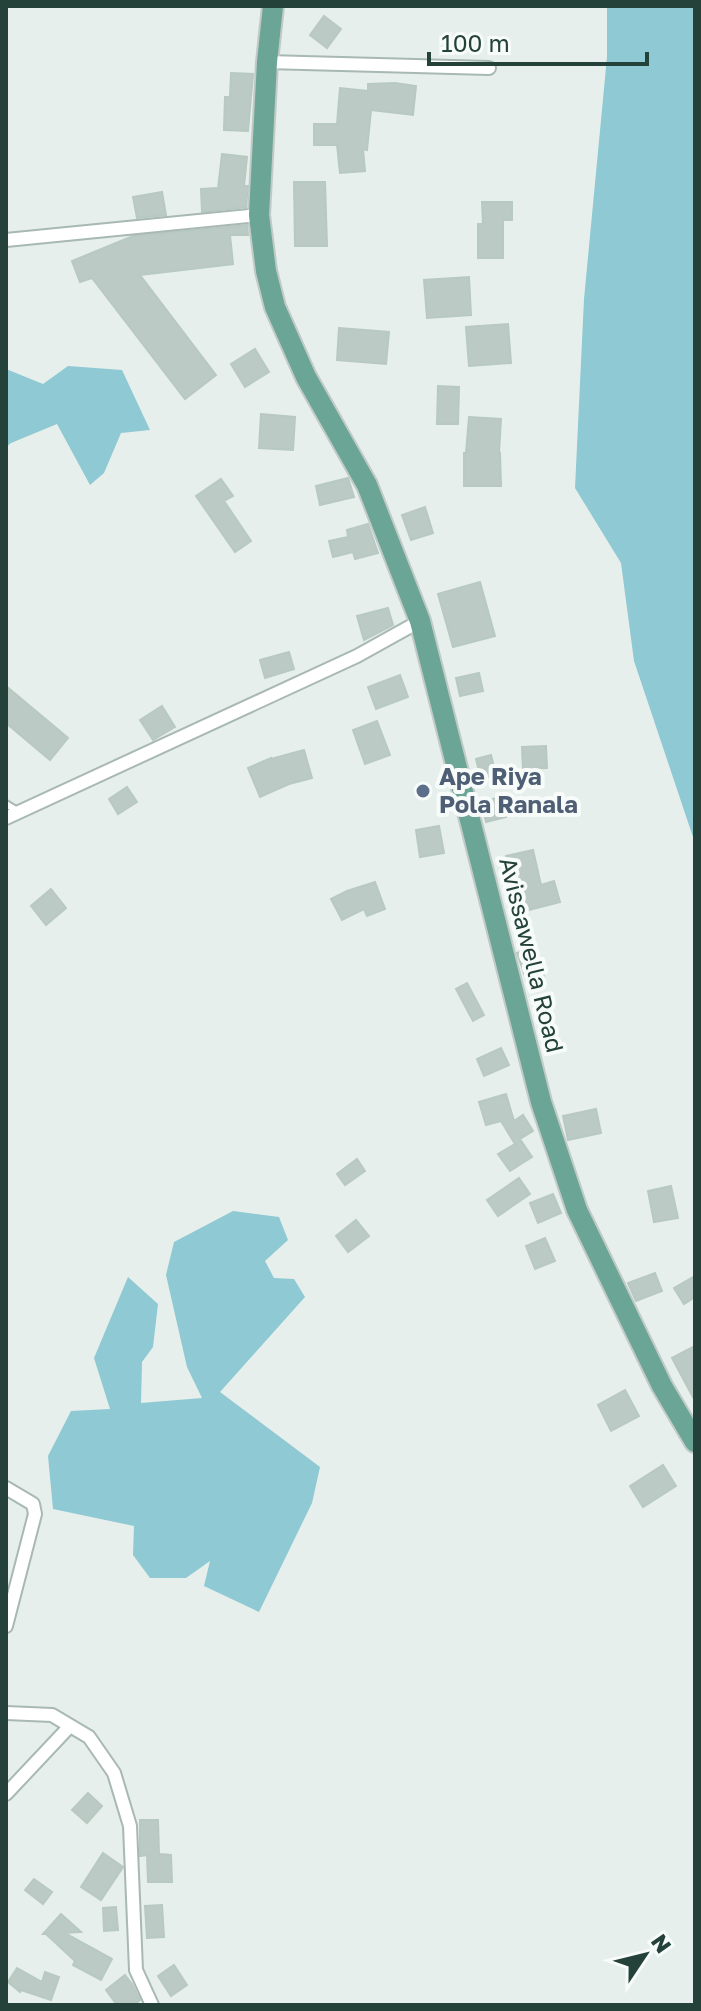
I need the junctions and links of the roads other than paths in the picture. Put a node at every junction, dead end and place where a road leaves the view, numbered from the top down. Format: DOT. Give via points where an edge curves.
graph roads {
  1 [pos="273,6"];
  2 [pos="267,62"];
  3 [pos="489,68"];
  4 [pos="259,215"];
  5 [pos="6,240"];
  6 [pos="420,621"];
  7 [pos="6,804"];
  8 [pos="19,812"];
  9 [pos="6,818"];
  10 [pos="695,1442"];
  11 [pos="6,1488"];
  12 [pos="6,1626"];
  13 [pos="6,1713"];
  14 [pos="70,1726"];
  15 [pos="11,1783"];
  16 [pos="6,1794"];
  17 [pos="152,2005"];
  1 -- 2 [label="main road, Avissawella Road"];
  2 -- 3 [label="street"];
  2 -- 4 [label="main road, Avissawella Road"];
  4 -- 5 [label="street"];
  4 -- 6 [label="main road, Avissawella Road" via="275,307 306,377 367,485"];
  6 -- 8 [label="street" via="357,656"];
  6 -- 10 [label="main road, Avissawella Road" via="541,1102 577,1210 662,1386"];
  7 -- 8 [label="lane"];
  8 -- 9 [label="street"];
  11 -- 12 [label="street" via="33,1504 35,1514"];
  13 -- 14 [label="street" via="52,1715"];
  14 -- 15 [label="street"];
  14 -- 17 [label="street" via="89,1737 114,1773 130,1826 136,1970"];
  15 -- 16 [label="street"];
}
